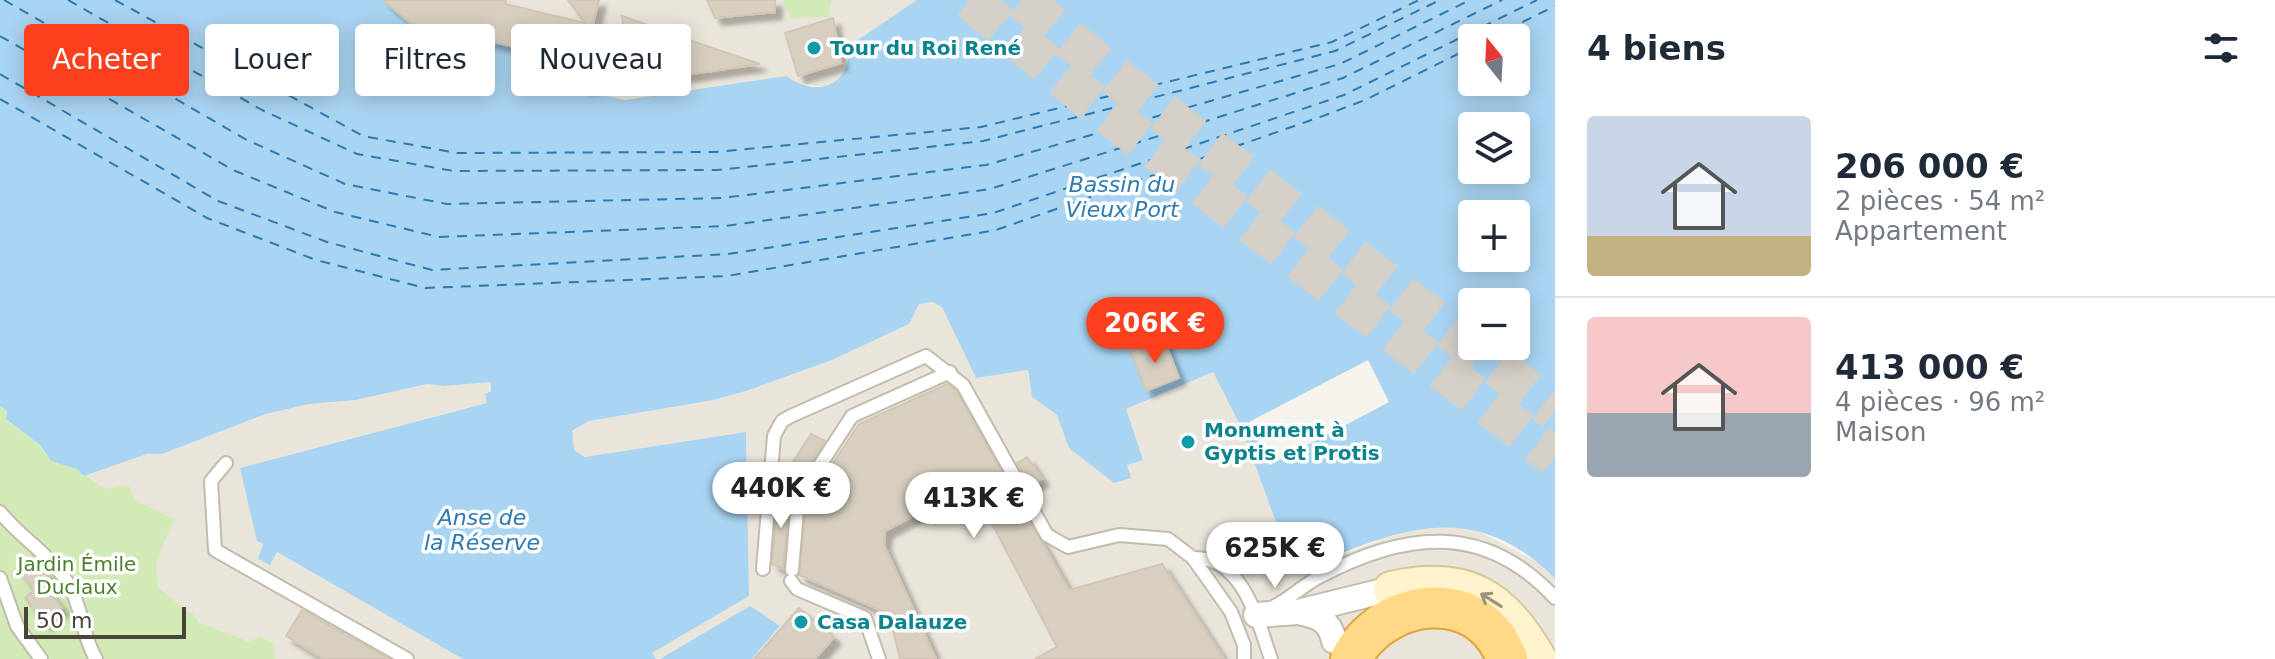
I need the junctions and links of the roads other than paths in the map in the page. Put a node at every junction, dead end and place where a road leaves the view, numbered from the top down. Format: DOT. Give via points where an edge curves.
graph roads {
  1 [pos="950,372"];
  2 [pos="226,463"];
  3 [pos="0,512"];
  4 [pos="1193,558"];
  5 [pos="763,569"];
  6 [pos="0,578"];
  7 [pos="1391,589"];
  8 [pos="1555,598"];
  9 [pos="1298,612"];
  10 [pos="1256,615"];
  11 [pos="1337,653"];
  12 [pos="41,659"];
  13 [pos="96,659"];
  14 [pos="407,659"];
  15 [pos="879,659"];
  16 [pos="1244,659"];
  17 [pos="1271,659"];
  18 [pos="1507,659"];
  19 [pos="1539,659"];
  1 -- 4 [label="lane" via="963,385 1053,541 1068,547 1119,535 1168,539"];
  1 -- 5 [label="lane" via="929,357 917,357 782,421 772,446"];
  1 -- 15 [label="lane" via="852,416 798,499 791,575 797,589 865,618"];
  2 -- 14 [label="lane" via="211,481 215,550"];
  3 -- 13 [label="lane" via="58,567 72,590"];
  4 -- 10 [label="lane" via="1205,557 1241,582"];
  4 -- 16 [label="lane" via="1231,612"];
  6 -- 12 [label="lane" via="17,626"];
  7 -- 9 [label="street"];
  7 -- 11 [label="highway" via="1359,606"];
  19 -- 7 [label="main road, one-way" via="1505,609 1476,591 1437,583"];
  8 -- 10 [label="lane" via="1528,571 1499,553 1431,540 1386,548 1322,575"];
  9 -- 10 [label="street"];
  9 -- 11 [label="street" via="1328,624"];
  10 -- 17 [label="lane"];
  11 -- 18 [label="highway" via="1390,616 1433,606 1456,609 1479,622"];
}
